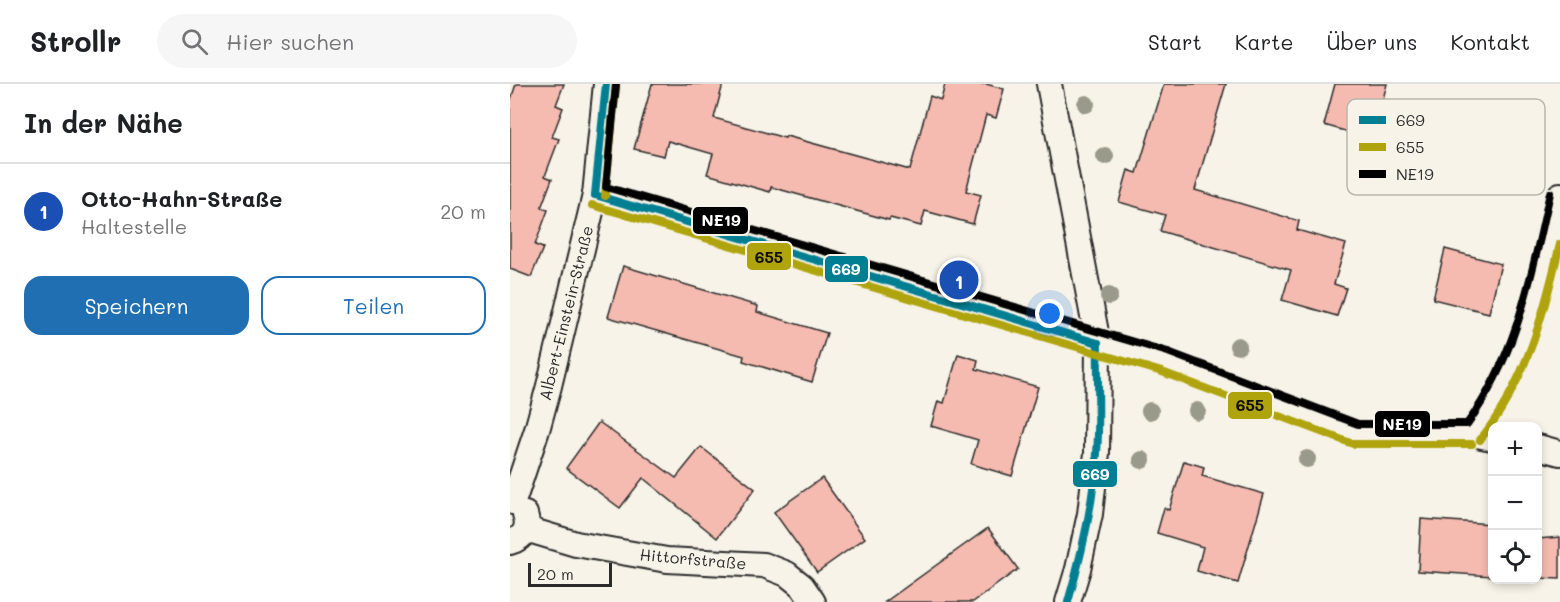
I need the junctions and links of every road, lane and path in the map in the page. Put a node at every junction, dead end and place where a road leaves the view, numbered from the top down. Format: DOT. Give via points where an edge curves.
graph roads {
  1 [pos="606,84"];
  2 [pos="1049,84"];
  3 [pos="595,195"];
  4 [pos="1560,195"];
  5 [pos="1098,343"];
  6 [pos="1482,436"];
  7 [pos="1542,448"];
  8 [pos="1560,453"];
  9 [pos="511,502"];
  10 [pos="518,536"];
  11 [pos="813,602"];
  12 [pos="1068,602"];
  1 -- 3 [label="street, Albert-Einstein-Straße"];
  2 -- 5 [label="street"];
  3 -- 5 [label="street"];
  3 -- 9 [label="street, Albert-Einstein-Straße" via="546,397"];
  4 -- 6 [label="street" via="1520,350"];
  5 -- 6 [label="street" via="1176,366 1356,434"];
  5 -- 12 [label="street" via="1097,453 1092,504"];
  7 -- 8 [label="street"];
  9 -- 10 [label="street" via="519,505 526,516"];
  10 -- 11 [label="street, Hittorfstraße" via="667,560 764,565 787,574"];
}
